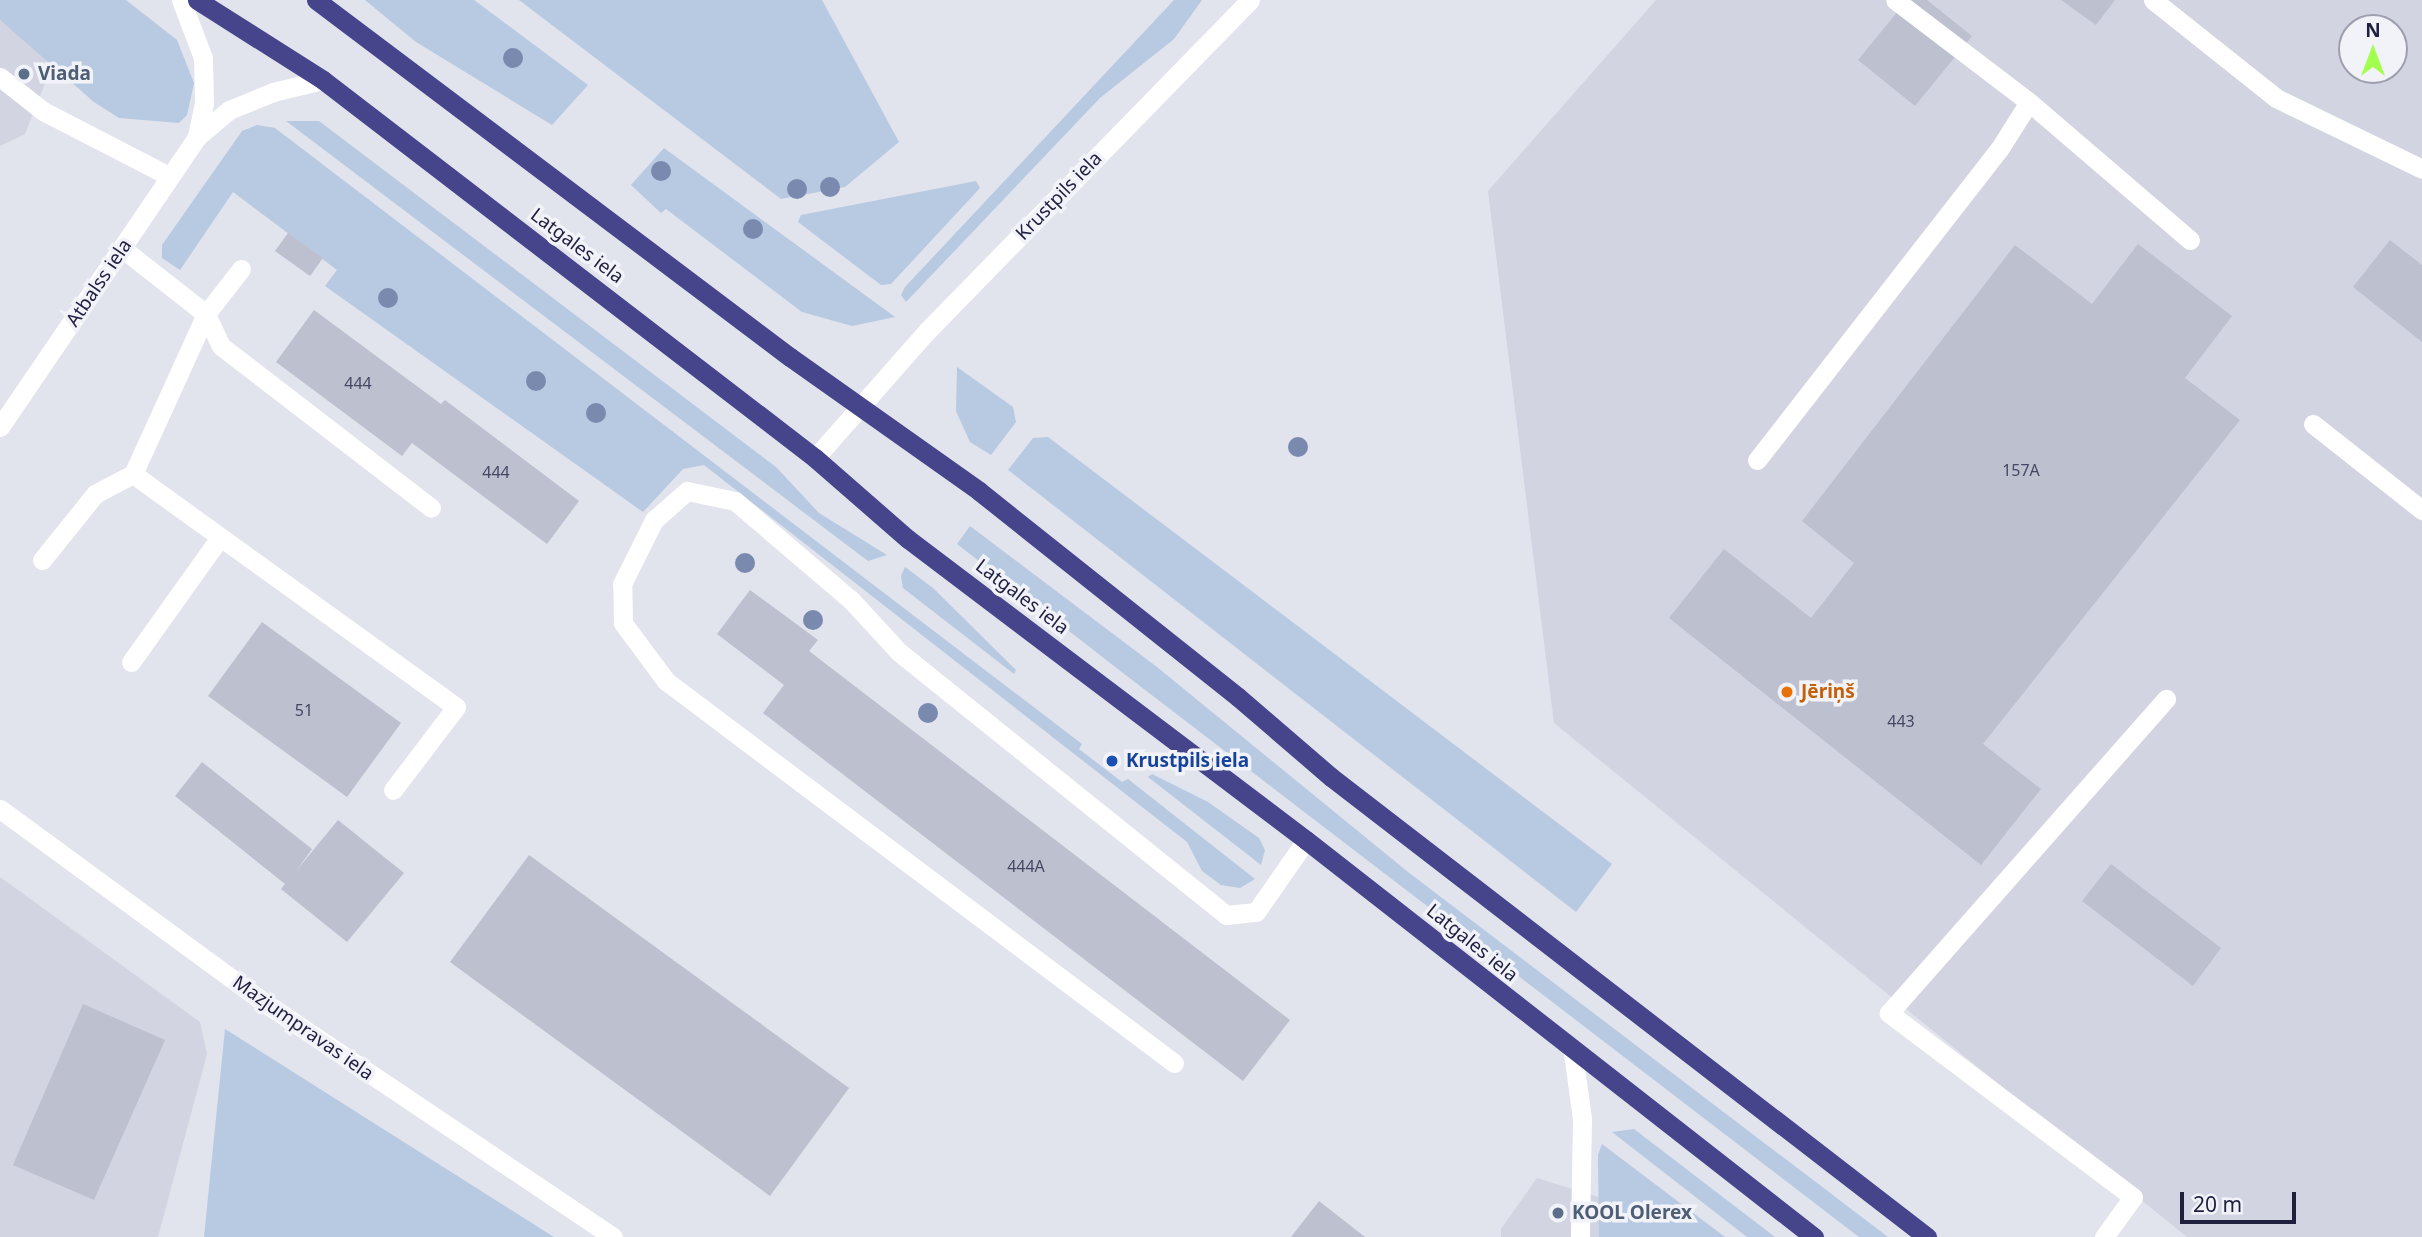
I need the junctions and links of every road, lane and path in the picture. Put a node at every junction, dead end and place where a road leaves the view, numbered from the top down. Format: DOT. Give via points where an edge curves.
graph roads {
  1 [pos="181,0"];
  2 [pos="197,0"];
  3 [pos="316,0"];
  4 [pos="1250,0"];
  5 [pos="1895,0"];
  6 [pos="2152,0"];
  7 [pos="2,80"];
  8 [pos="323,80"];
  9 [pos="2029,102"];
  10 [pos="197,137"];
  11 [pos="2422,169"];
  12 [pos="169,176"];
  13 [pos="2190,240"];
  14 [pos="123,249"];
  15 [pos="241,269"];
  16 [pos="206,314"];
  17 [pos="859,407"];
  18 [pos="2313,424"];
  19 [pos="0,427"];
  20 [pos="815,458"];
  21 [pos="1757,460"];
  22 [pos="133,474"];
  23 [pos="431,508"];
  24 [pos="2422,510"];
  25 [pos="220,537"];
  26 [pos="42,560"];
  27 [pos="131,662"];
  28 [pos="2166,699"];
  29 [pos="393,790"];
  30 [pos="0,809"];
  31 [pos="1306,840"];
  32 [pos="1573,1053"];
  33 [pos="1174,1063"];
  34 [pos="612,1237"];
  35 [pos="1580,1237"];
  36 [pos="1814,1237"];
  37 [pos="1927,1237"];
  38 [pos="2104,1237"];
  1 -- 10 [label="street, Atbalss iela" via="203,58 204,103"];
  2 -- 8 [label="highway, Latgales iela"];
  3 -- 17 [label="highway, Latgales iela"];
  4 -- 17 [label="street, Krustpils iela" via="928,330"];
  5 -- 9 [label="street"];
  6 -- 11 [label="street" via="2276,98"];
  7 -- 12 [label="street" via="43,111"];
  8 -- 10 [label="street, Atbalss iela" via="229,110"];
  8 -- 20 [label="highway, Latgales iela"];
  9 -- 13 [label="street"];
  9 -- 21 [label="street" via="2000,148"];
  10 -- 12 [label="street, Atbalss iela"];
  12 -- 14 [label="street, Atbalss iela"];
  14 -- 16 [label="street"];
  14 -- 19 [label="street, Atbalss iela"];
  15 -- 16 [label="street"];
  16 -- 22 [label="street"];
  16 -- 23 [label="street" via="221,346"];
  17 -- 20 [label="street, Krustpils iela"];
  17 -- 37 [label="highway, Latgales iela" via="988,498 1331,777"];
  18 -- 24 [label="street"];
  20 -- 31 [label="highway, Latgales iela" via="908,539"];
  22 -- 25 [label="street"];
  22 -- 26 [label="street" via="95,494"];
  25 -- 27 [label="street"];
  25 -- 29 [label="street" via="456,707"];
  28 -- 38 [label="street" via="1889,1013 2133,1197"];
  30 -- 34 [label="street, Mazjumpravas iela" via="271,1007"];
  31 -- 32 [label="highway, Latgales iela"];
  31 -- 33 [label="street" via="1256,912 1226,915 899,652 851,600 734,501 687,491 654,520 622,584 623,624 666,681"];
  32 -- 35 [label="street" via="1582,1119"];
  32 -- 36 [label="highway, Latgales iela"];
}
